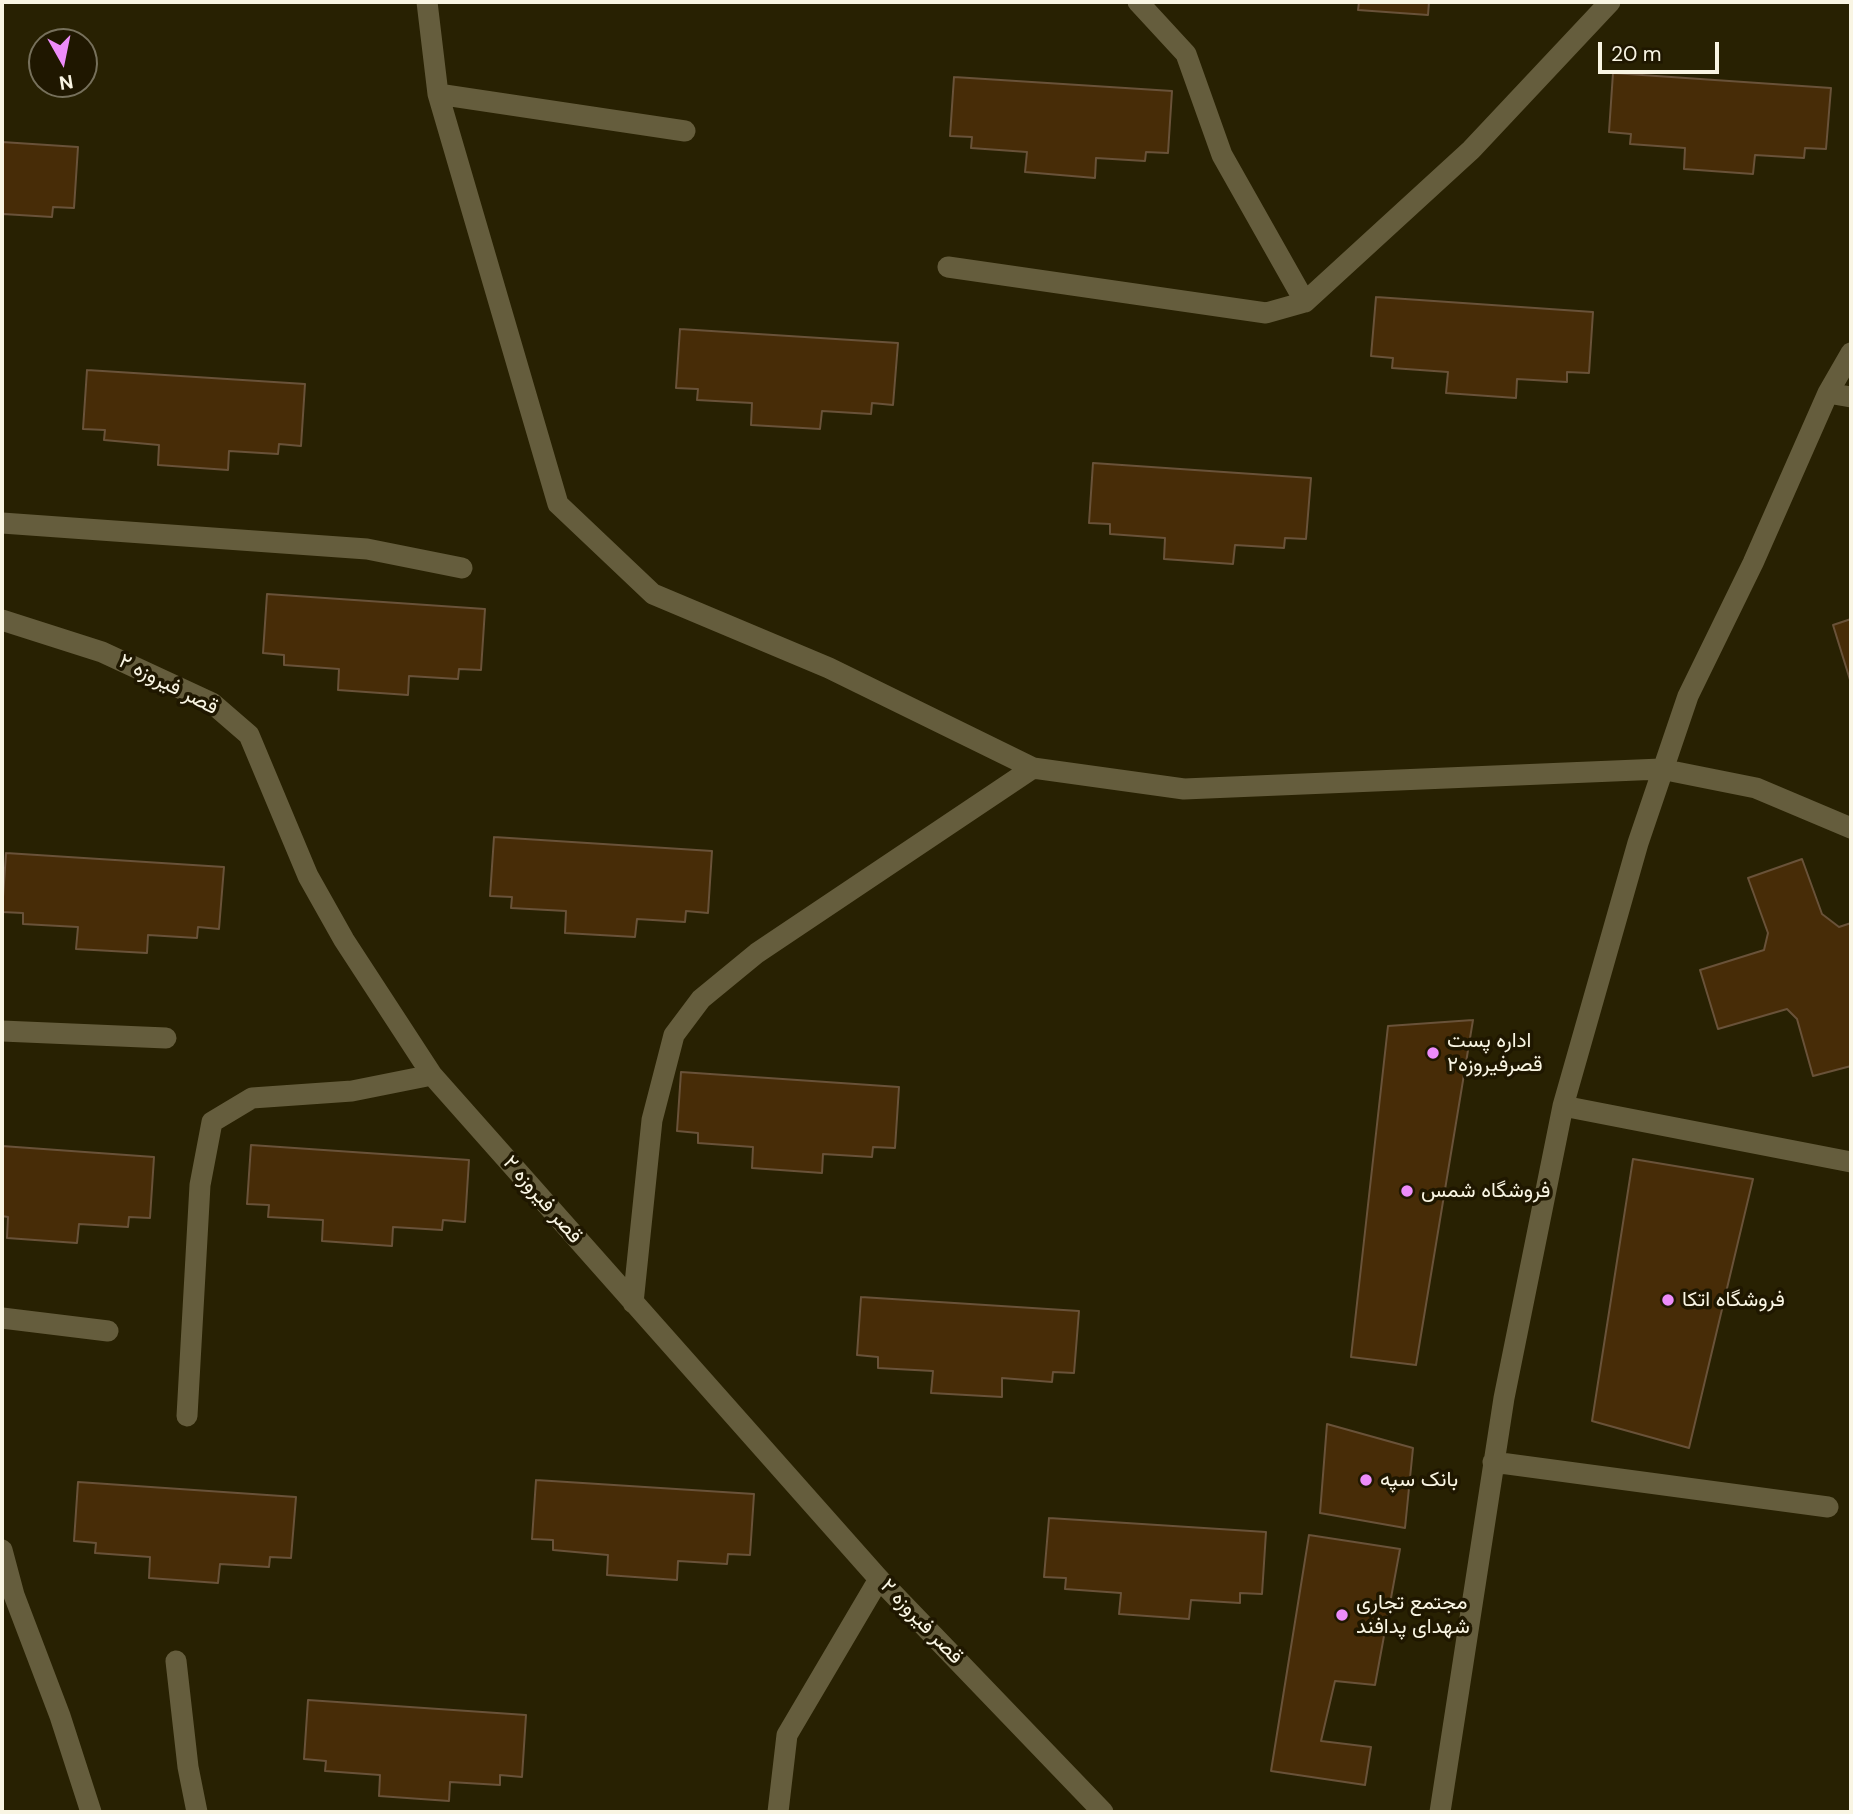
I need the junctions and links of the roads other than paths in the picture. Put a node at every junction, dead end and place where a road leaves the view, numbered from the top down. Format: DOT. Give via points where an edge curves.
graph roads {
  1 [pos="427,2"];
  2 [pos="1138,2"];
  3 [pos="1610,2"];
  4 [pos="438,94"];
  5 [pos="685,131"];
  6 [pos="948,267"];
  7 [pos="1305,302"];
  8 [pos="1851,354"];
  9 [pos="1828,393"];
  10 [pos="1851,397"];
  11 [pos="2,523"];
  12 [pos="462,568"];
  13 [pos="2,621"];
  14 [pos="1033,768"];
  15 [pos="1661,769"];
  16 [pos="1851,828"];
  17 [pos="2,1031"];
  18 [pos="166,1038"];
  19 [pos="432,1074"];
  20 [pos="1563,1106"];
  21 [pos="1851,1162"];
  22 [pos="633,1303"];
  23 [pos="2,1318"];
  24 [pos="108,1331"];
  25 [pos="187,1416"];
  26 [pos="1493,1462"];
  27 [pos="1828,1507"];
  28 [pos="2,1550"];
  29 [pos="879,1578"];
  30 [pos="176,1661"];
  31 [pos="91,1812"];
  32 [pos="197,1812"];
  33 [pos="778,1812"];
  34 [pos="1103,1812"];
  35 [pos="1440,1812"];
  1 -- 4 [label="street"];
  2 -- 7 [label="street" via="1186,54 1222,155"];
  3 -- 7 [label="street" via="1471,150"];
  4 -- 5 [label="street"];
  4 -- 14 [label="street" via="558,504 653,594 829,668"];
  6 -- 7 [label="street" via="1266,313"];
  8 -- 9 [label="street"];
  9 -- 10 [label="street"];
  9 -- 15 [label="street" via="1753,564 1688,696"];
  11 -- 12 [label="street" via="367,549"];
  13 -- 19 [label="street, قصر فیروزه ۲" via="102,652 212,702 249,736 308,876"];
  14 -- 15 [label="street" via="1184,789"];
  14 -- 22 [label="street" via="757,953 701,999 674,1035 652,1120"];
  15 -- 16 [label="street" via="1756,788"];
  15 -- 20 [label="street"];
  17 -- 18 [label="street"];
  19 -- 22 [label="street, قصر فیروزه ۲"];
  19 -- 25 [label="street" via="352,1091 252,1098 212,1122 200,1185"];
  20 -- 21 [label="street"];
  20 -- 26 [label="street"];
  22 -- 29 [label="street, قصر فیروزه ۲"];
  23 -- 24 [label="street"];
  26 -- 27 [label="street"];
  26 -- 35 [label="street"];
  28 -- 31 [label="street"];
  29 -- 33 [label="street" via="787,1735"];
  29 -- 34 [label="street, قصر فیروزه ۲"];
  30 -- 32 [label="street" via="187,1767"];
}
